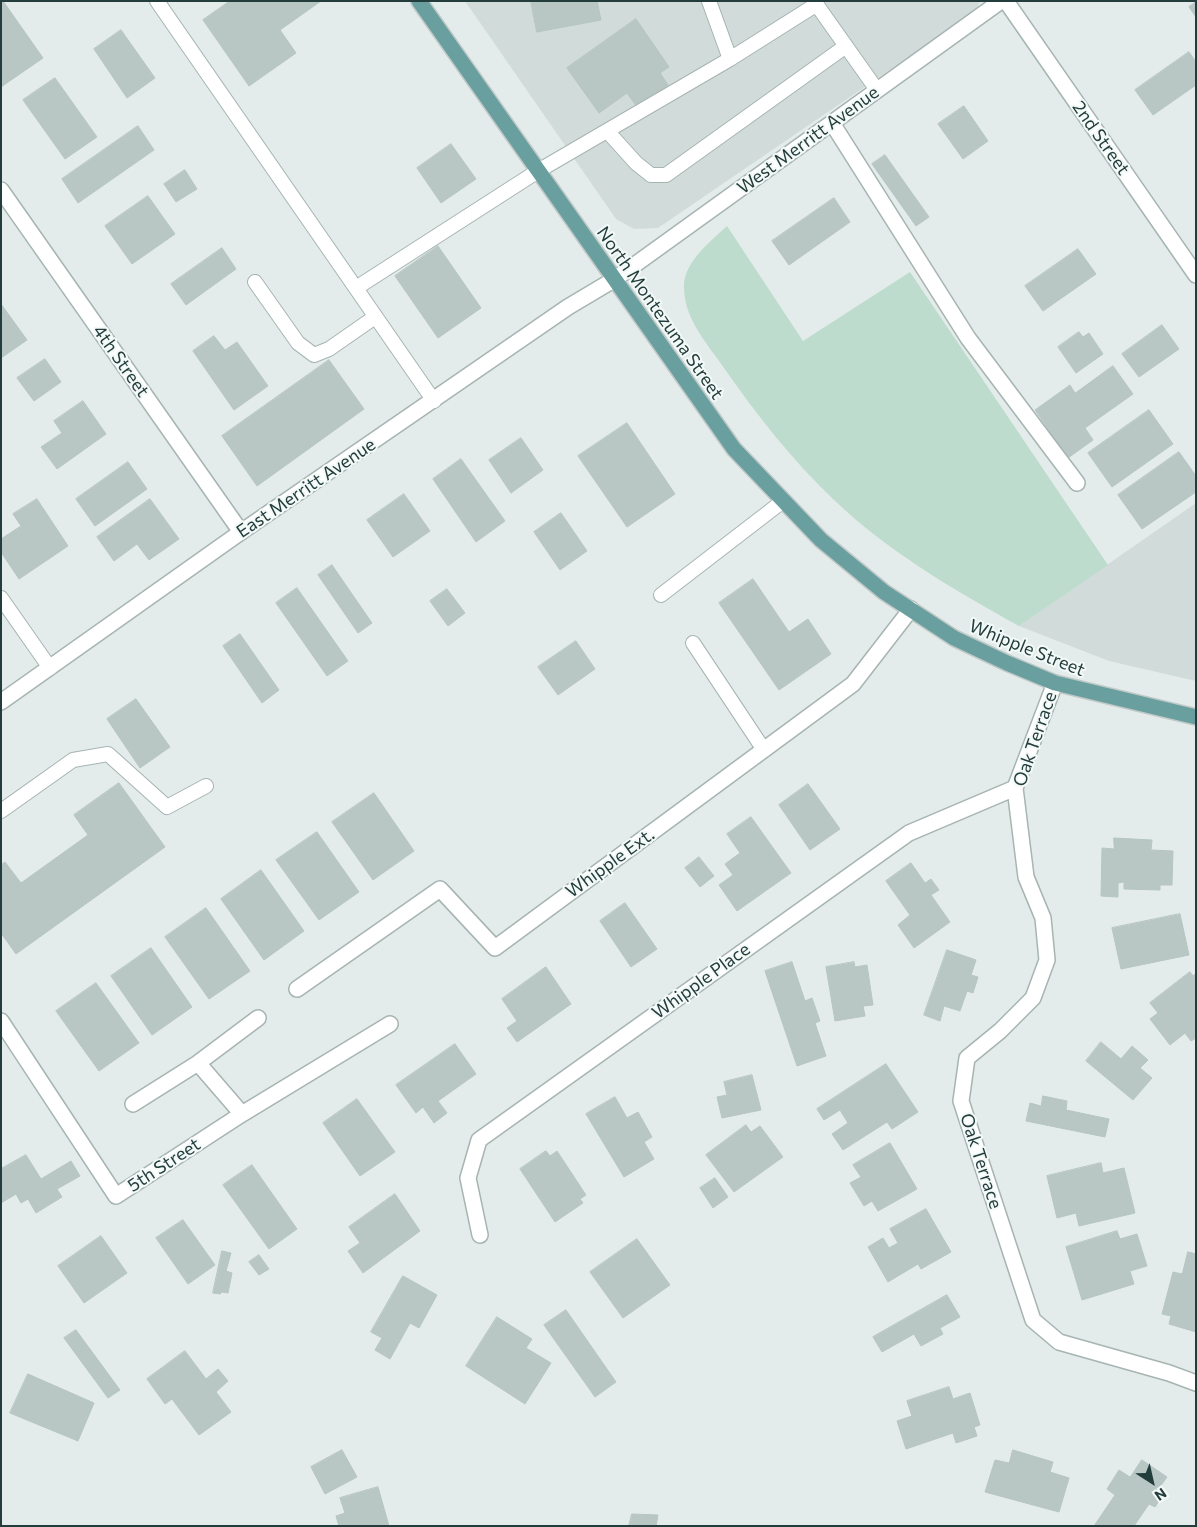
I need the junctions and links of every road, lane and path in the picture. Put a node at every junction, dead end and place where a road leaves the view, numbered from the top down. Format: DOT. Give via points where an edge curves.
graph roads {
  1 [pos="157,1"];
  2 [pos="419,1"];
  3 [pos="709,1"];
  4 [pos="1001,1"];
  5 [pos="1006,1"];
  6 [pos="816,3"];
  7 [pos="846,46"];
  8 [pos="730,59"];
  9 [pos="878,90"];
  10 [pos="832,123"];
  11 [pos="608,132"];
  12 [pos="538,171"];
  13 [pos="1,190"];
  14 [pos="1196,275"];
  15 [pos="615,279"];
  16 [pos="255,282"];
  17 [pos="356,288"];
  18 [pos="375,316"];
  19 [pos="434,401"];
  20 [pos="1077,483"];
  21 [pos="783,501"];
  22 [pos="241,532"];
  23 [pos="661,595"];
  24 [pos="1,598"];
  25 [pos="911,609"];
  26 [pos="693,643"];
  27 [pos="50,668"];
  28 [pos="1055,684"];
  29 [pos="1,702"];
  30 [pos="1196,717"];
  31 [pos="764,750"];
  32 [pos="206,786"];
  33 [pos="1015,788"];
  34 [pos="1,811"];
  35 [pos="298,989"];
  36 [pos="258,1018"];
  37 [pos="1,1021"];
  38 [pos="390,1024"];
  39 [pos="198,1063"];
  40 [pos="134,1104"];
  41 [pos="242,1114"];
  42 [pos="480,1234"];
  43 [pos="1196,1383"];
  1 -- 17 [label="lane"];
  2 -- 12 [label="main road, North Montezuma Street"];
  3 -- 8 [label="lane"];
  4 -- 9 [label="street, West Merritt Avenue"];
  5 -- 14 [label="street, 2nd Street"];
  6 -- 7 [label="lane"];
  6 -- 8 [label="lane"];
  7 -- 9 [label="lane"];
  7 -- 11 [label="lane" via="666,175 651,175 636,164"];
  8 -- 11 [label="lane"];
  9 -- 10 [label="street, West Merritt Avenue"];
  10 -- 15 [label="street, West Merritt Avenue"];
  10 -- 20 [label="street" via="968,338"];
  11 -- 12 [label="lane"];
  12 -- 15 [label="main road, North Montezuma Street"];
  12 -- 17 [label="lane"];
  13 -- 22 [label="street, 4th Street"];
  15 -- 19 [label="street, East Merritt Avenue" via="568,307"];
  15 -- 21 [label="main road, North Montezuma Street" via="734,450"];
  16 -- 18 [label="lane" via="298,342 314,355 329,349"];
  17 -- 18 [label="lane"];
  18 -- 19 [label="lane"];
  19 -- 22 [label="street, East Merritt Avenue"];
  21 -- 23 [label="lane"];
  21 -- 25 [label="main road, North Montezuma Street" via="821,540 884,592"];
  22 -- 27 [label="street, East Merritt Avenue"];
  24 -- 27 [label="lane"];
  25 -- 28 [label="main road, Whipple Street" via="954,638"];
  25 -- 31 [label="street, Whipple Ext." via="853,684"];
  26 -- 31 [label="lane"];
  27 -- 29 [label="street, East Merritt Avenue"];
  28 -- 30 [label="main road, Whipple Street"];
  28 -- 33 [label="street, Oak Terrace"];
  31 -- 35 [label="street, Whipple Ext." via="495,948 440,889"];
  32 -- 34 [label="lane" via="167,807 108,754 73,760"];
  33 -- 42 [label="street, Whipple Place" via="909,833 479,1140 468,1178"];
  33 -- 43 [label="street, Oak Terrace" via="1026,877 1043,918 1047,960 1032,998 1000,1031 967,1058 961,1101 1033,1320 1058,1342"];
  36 -- 39 [label="street"];
  37 -- 41 [label="street, 5th Street" via="116,1196"];
  38 -- 41 [label="street, 5th Street"];
  39 -- 40 [label="street"];
  39 -- 41 [label="street"];
}
